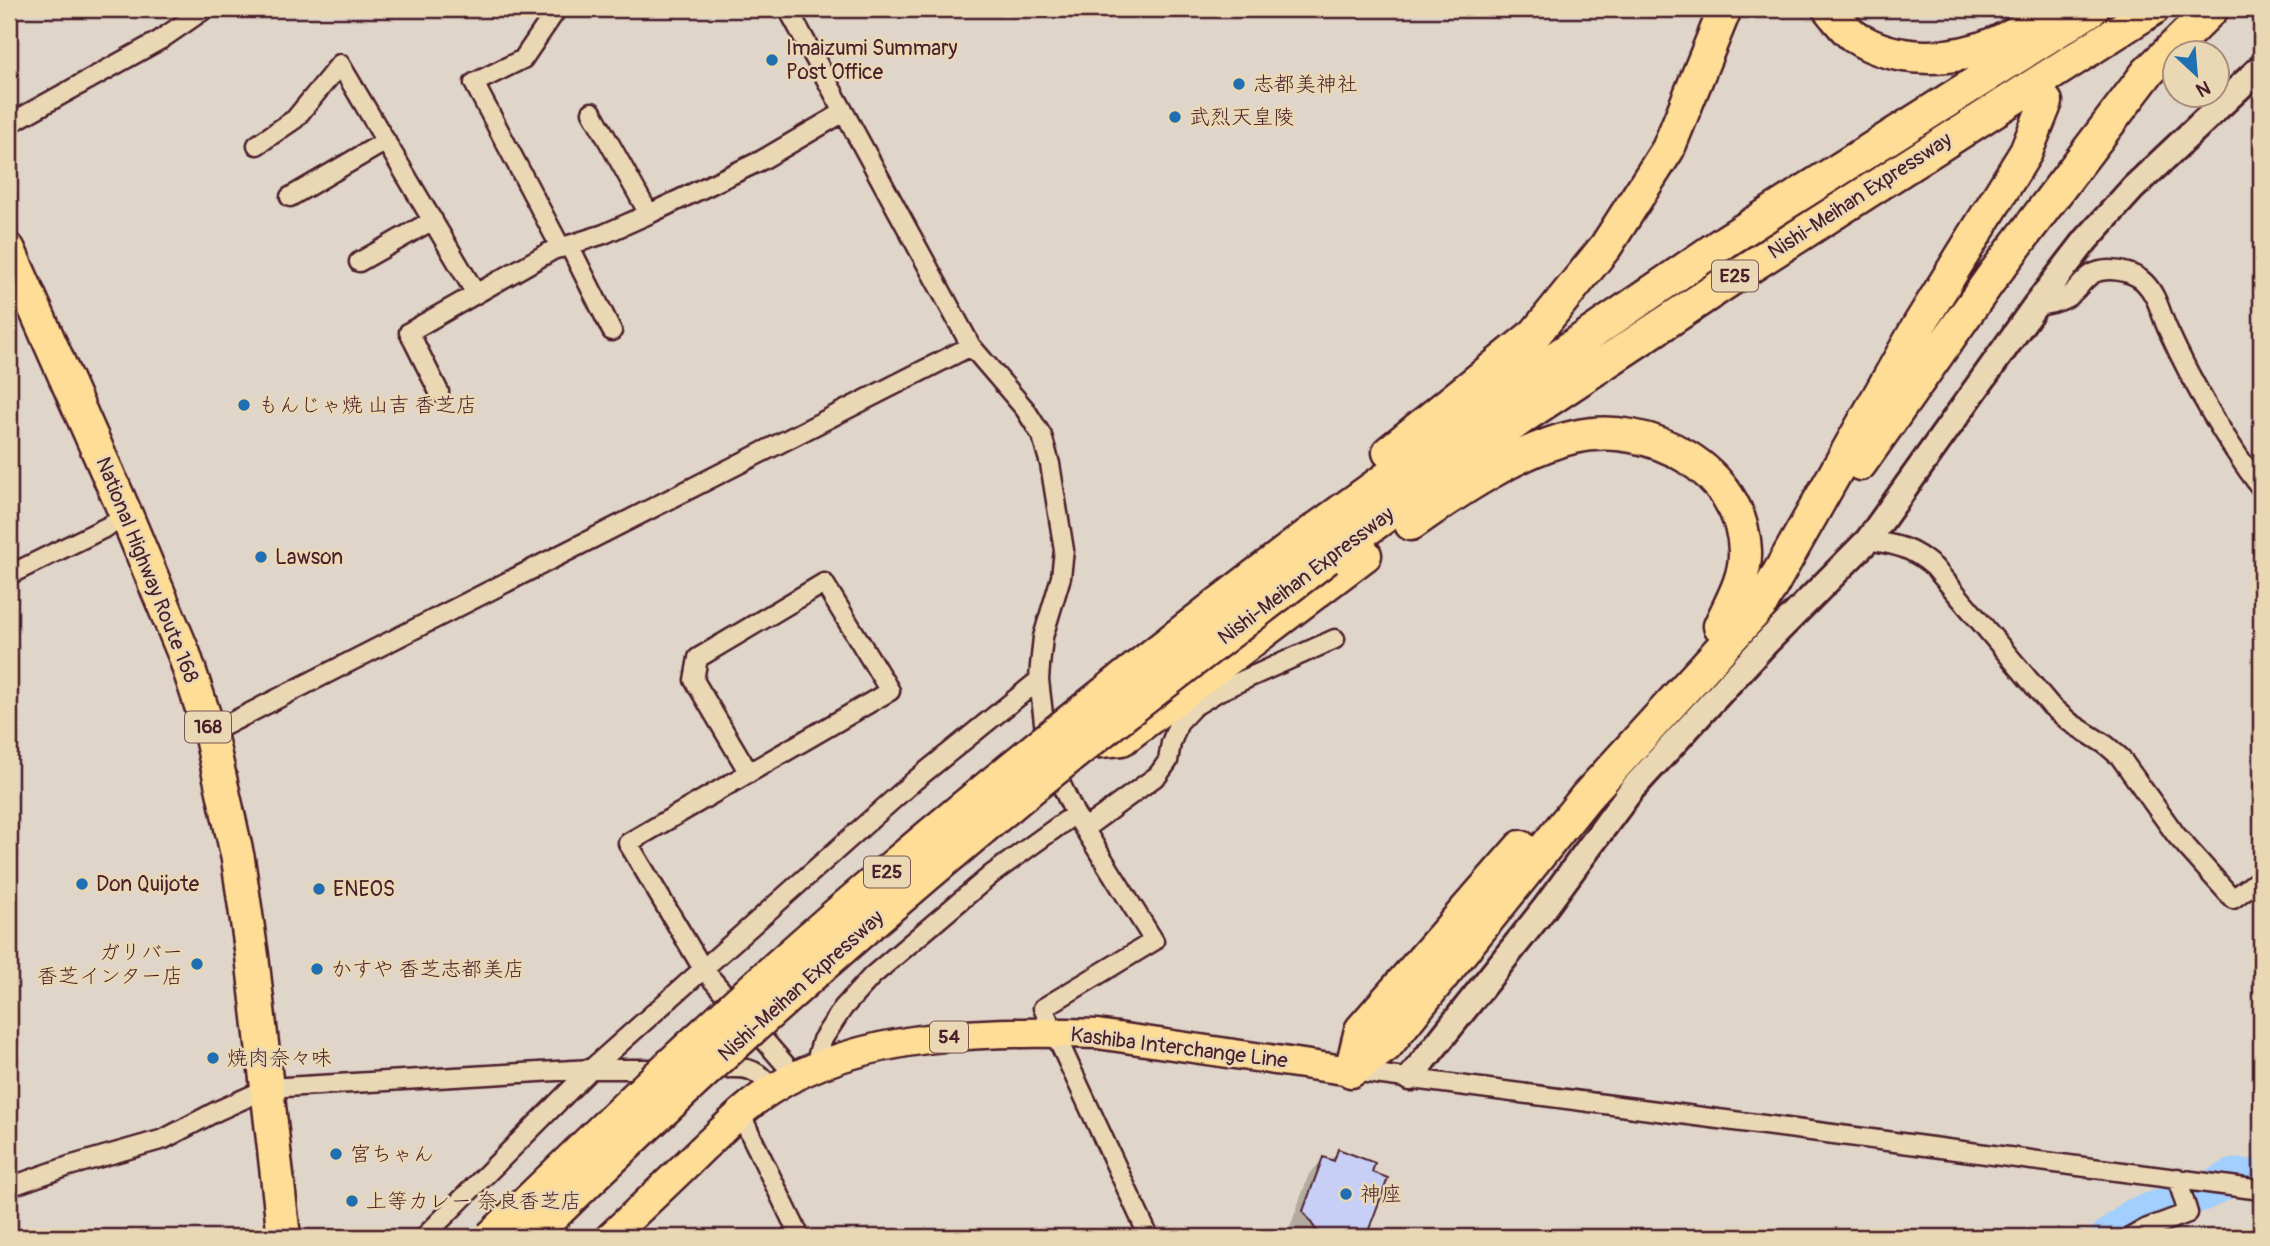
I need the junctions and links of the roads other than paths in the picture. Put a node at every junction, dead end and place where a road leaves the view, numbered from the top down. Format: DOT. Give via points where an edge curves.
graph roads {
  1 [pos="205,9"];
  2 [pos="788,9"];
  3 [pos="1725,9"];
  4 [pos="1829,9"];
  5 [pos="2054,9"];
  6 [pos="2092,9"];
  7 [pos="2153,9"];
  8 [pos="2212,9"];
  9 [pos="555,12"];
  10 [pos="2261,67"];
  11 [pos="592,112"];
  12 [pos="844,112"];
  13 [pos="9,124"];
  14 [pos="386,141"];
  15 [pos="257,145"];
  16 [pos="290,197"];
  17 [pos="649,214"];
  18 [pos="433,220"];
  19 [pos="565,246"];
  20 [pos="9,250"];
  21 [pos="359,261"];
  22 [pos="476,294"];
  23 [pos="2035,306"];
  24 [pos="612,331"];
  25 [pos="971,346"];
  26 [pos="439,392"];
  27 [pos="2261,488"];
  28 [pos="127,517"];
  29 [pos="1868,540"];
  30 [pos="1319,547"];
  31 [pos="9,575"];
  32 [pos="1760,606"];
  33 [pos="1720,626"];
  34 [pos="1335,639"];
  35 [pos="1039,680"];
  36 [pos="210,733"];
  37 [pos="749,773"];
  38 [pos="1079,822"];
  39 [pos="2261,878"];
  40 [pos="703,969"];
  41 [pos="1054,1032"];
  42 [pos="591,1069"];
  43 [pos="1351,1071"];
  44 [pos="1410,1078"];
  45 [pos="794,1079"];
  46 [pos="268,1088"];
  47 [pos="740,1113"];
  48 [pos="2177,1178"];
  49 [pos="9,1187"];
  50 [pos="2261,1190"];
  51 [pos="284,1234"];
  52 [pos="424,1237"];
  53 [pos="491,1237"];
  54 [pos="531,1237"];
  55 [pos="610,1237"];
  56 [pos="800,1237"];
  57 [pos="1149,1237"];
  58 [pos="2130,1237"];
  1 -- 13 [label="street" via="160,40"];
  2 -- 12 [label="street"];
  3 -- 30 [label="highway" via="1668,149 1606,246 1535,334"];
  4 -- 5 [label="highway" via="1852,35 1912,57 1943,57 1996,43"];
  6 -- 30 [label="highway, Nishi-Meihan Expressway / E25" via="1726,241 1507,391"];
  7 -- 30 [label="highway, Nishi-Meihan Expressway / E25"];
  8 -- 32 [label="highway" via="2147,73 1992,277"];
  9 -- 19 [label="street" via="523,59 474,83"];
  10 -- 23 [label="street" via="2133,188"];
  11 -- 17 [label="street"];
  12 -- 17 [label="street" via="762,160"];
  12 -- 25 [label="street"];
  14 -- 15 [label="street" via="340,64 295,119"];
  14 -- 16 [label="street"];
  14 -- 18 [label="street"];
  17 -- 19 [label="street"];
  18 -- 21 [label="street"];
  18 -- 22 [label="street"];
  19 -- 22 [label="street"];
  19 -- 24 [label="street"];
  20 -- 28 [label="highway, National Highway Route 168 / 168"];
  22 -- 26 [label="street" via="409,332"];
  23 -- 27 [label="street" via="2065,298 2098,271 2129,273 2143,280 2225,436"];
  23 -- 29 [label="street"];
  25 -- 35 [label="street" via="1025,409 1042,436 1050,464 1064,550 1061,577 1042,637"];
  25 -- 36 [label="street"];
  28 -- 31 [label="street"];
  28 -- 36 [label="highway, National Highway Route 168 / 168" via="184,654"];
  29 -- 39 [label="street" via="1905,547 1934,567 2051,706 2120,757 2176,835 2233,899"];
  29 -- 44 [label="street" via="1632,789"];
  30 -- 33 [label="highway" via="1439,504 1492,472 1575,436 1612,432 1649,439 1680,452 1709,474 1729,498 1742,527 1741,582"];
  30 -- 53 [label="highway, Nishi-Meihan Expressway / E25, bridge" via="1259,572 1063,725 851,902 644,1087"];
  30 -- 54 [label="highway, Nishi-Meihan Expressway / E25, bridge" via="870,924 718,1059"];
  32 -- 33 [label="highway" via="1919,325 2025,152 2034,110 1832,437 1772,556"];
  32 -- 43 [label="highway" via="1586,797 1387,1046"];
  33 -- 43 [label="highway" via="1361,1030"];
  34 -- 38 [label="street" via="1193,706 1179,722 1168,761 1158,775"];
  35 -- 38 [label="street" via="1048,757"];
  35 -- 40 [label="street" via="914,781"];
  36 -- 46 [label="highway, National Highway Route 168 / 168" via="238,859"];
  37 -- 37 [label="street" via="890,691 824,583 698,658 694,680"];
  37 -- 40 [label="street" via="628,843"];
  38 -- 41 [label="street" via="1154,941 1043,1009"];
  38 -- 45 [label="street" via="992,874 872,976 843,1008"];
  40 -- 42 [label="street"];
  40 -- 45 [label="street"];
  41 -- 43 [label="main road, Kashiba Interchange Line / 54" via="1097,1034"];
  41 -- 45 [label="main road, Kashiba Interchange Line / 54" via="1007,1032 908,1043 860,1053"];
  41 -- 57 [label="street"];
  42 -- 45 [label="street" via="748,1069 763,1076"];
  42 -- 46 [label="street"];
  42 -- 52 [label="street"];
  43 -- 44 [label="street"];
  44 -- 48 [label="street"];
  45 -- 47 [label="main road, Kashiba Interchange Line / 54"];
  46 -- 49 [label="street" via="164,1139"];
  46 -- 51 [label="highway, National Highway Route 168 / 168"];
  47 -- 55 [label="main road, Kashiba Interchange Line / 54"];
  47 -- 56 [label="street"];
  48 -- 50 [label="street"];
  48 -- 58 [label="street" via="2188,1213"];
}
